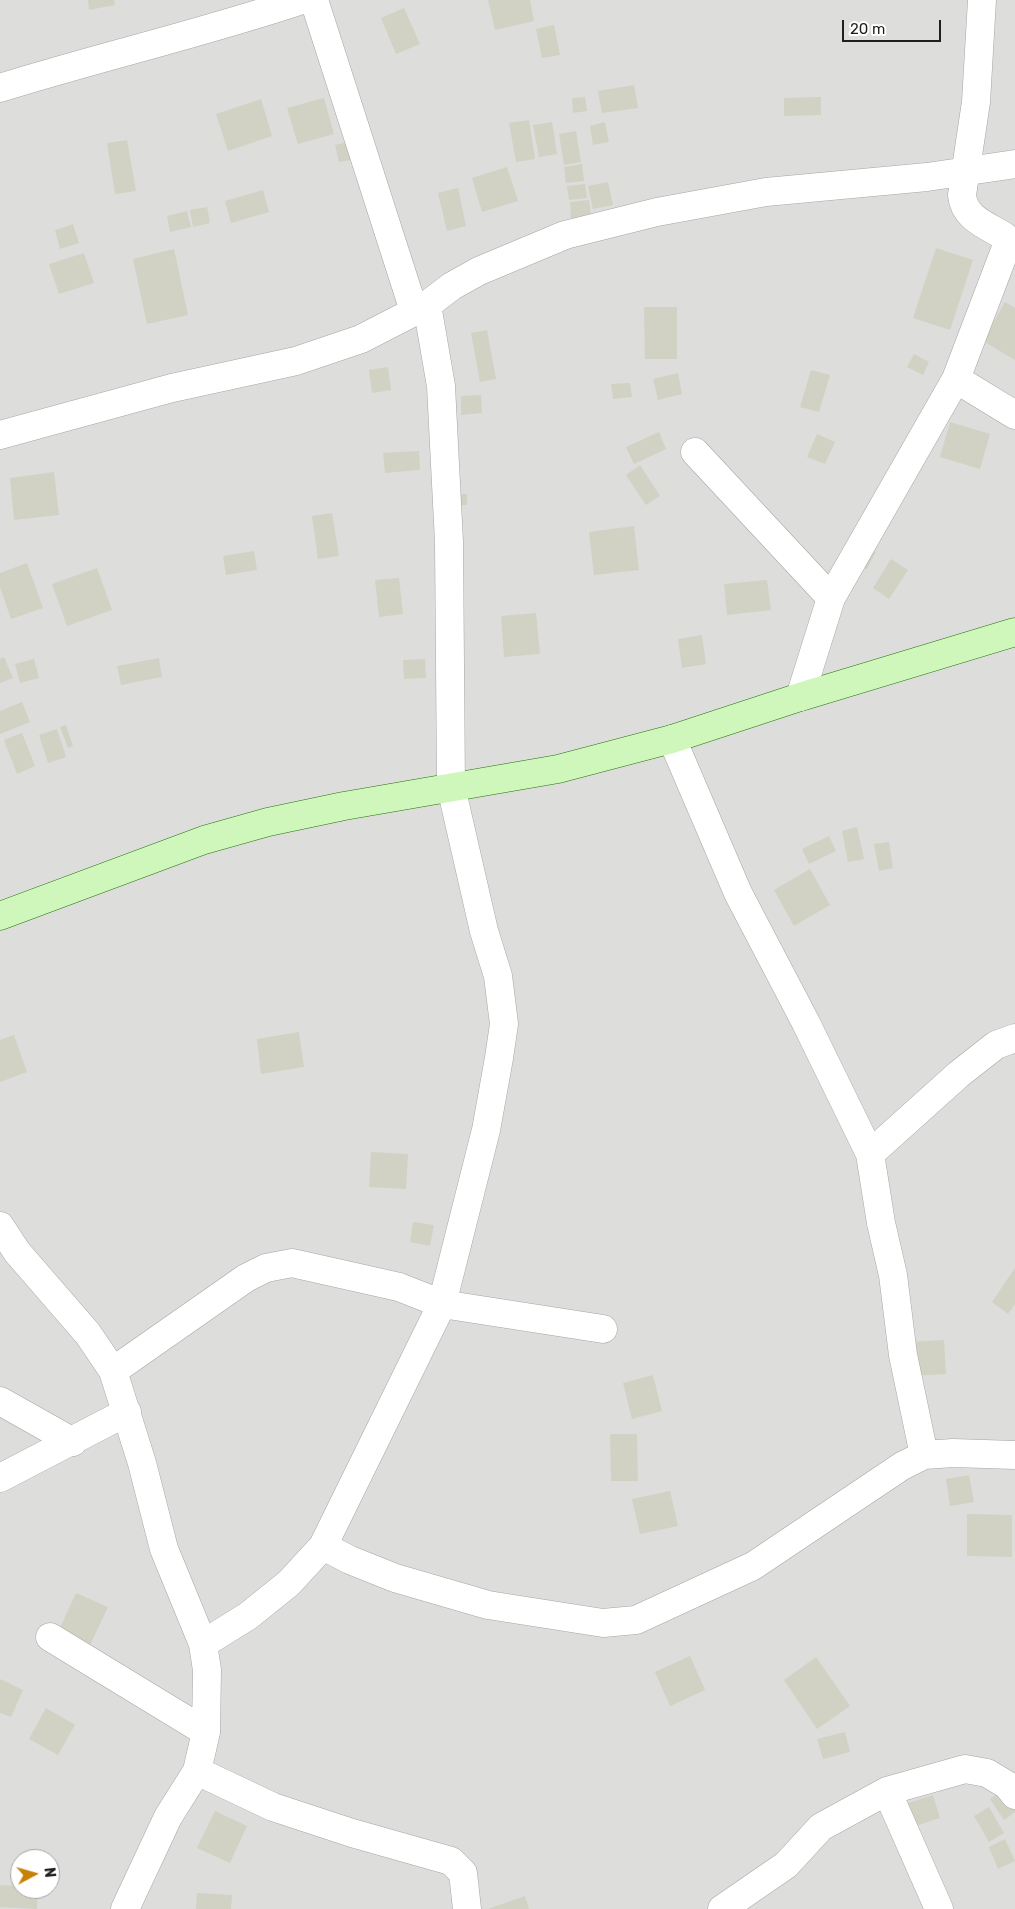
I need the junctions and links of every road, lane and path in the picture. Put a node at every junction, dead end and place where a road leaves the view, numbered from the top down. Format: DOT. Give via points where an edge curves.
graph roads {
  1 [pos="302,0"];
  2 [pos="314,0"];
  3 [pos="982,0"];
  4 [pos="0,88"];
  5 [pos="1015,164"];
  6 [pos="964,171"];
  7 [pos="420,308"];
  8 [pos="956,378"];
  9 [pos="1015,415"];
  10 [pos="0,434"];
  11 [pos="695,452"];
  12 [pos="831,598"];
  13 [pos="1015,632"];
  14 [pos="800,696"];
  15 [pos="672,739"];
  16 [pos="451,787"];
  17 [pos="0,916"];
  18 [pos="1015,1038"];
  19 [pos="870,1154"];
  20 [pos="0,1226"];
  21 [pos="442,1304"];
  22 [pos="603,1329"];
  23 [pos="113,1371"];
  24 [pos="0,1401"];
  25 [pos="127,1412"];
  26 [pos="73,1442"];
  27 [pos="1015,1455"];
  28 [pos="924,1456"];
  29 [pos="0,1478"];
  30 [pos="323,1546"];
  31 [pos="50,1637"];
  32 [pos="203,1644"];
  33 [pos="206,1732"];
  34 [pos="197,1771"];
  35 [pos="888,1791"];
  36 [pos="1015,1795"];
  37 [pos="125,1909"];
  38 [pos="467,1909"];
  39 [pos="722,1909"];
  40 [pos="939,1909"];
  1 -- 4 [label="street" via="227,25"];
  2 -- 7 [label="street"];
  3 -- 6 [label="street" via="976,102"];
  5 -- 6 [label="street"];
  6 -- 7 [label="street" via="766,192 657,212 565,235 479,271"];
  6 -- 8 [label="street" via="963,206 1008,242"];
  7 -- 10 [label="street" via="361,339 296,361 172,388"];
  7 -- 16 [label="street" via="441,386 448,523"];
  8 -- 9 [label="street"];
  8 -- 12 [label="street"];
  11 -- 12 [label="street"];
  12 -- 14 [label="street"];
  13 -- 14 [label="street"];
  14 -- 15 [label="street"];
  15 -- 16 [label="street" via="558,769"];
  15 -- 19 [label="street" via="738,893"];
  16 -- 17 [label="street" via="344,806 213,837"];
  16 -- 21 [label="street" via="484,931 498,976 504,1024 486,1130"];
  18 -- 19 [label="street" via="996,1045 967,1068"];
  19 -- 28 [label="street" via="881,1223 894,1275 903,1355"];
  20 -- 23 [label="street" via="17,1252 88,1334"];
  21 -- 22 [label="street"];
  21 -- 23 [label="street" via="400,1287 338,1272 292,1263 266,1268 246,1278"];
  21 -- 30 [label="street"];
  23 -- 25 [label="street"];
  24 -- 26 [label="street"];
  25 -- 26 [label="street"];
  25 -- 32 [label="street" via="164,1549"];
  26 -- 29 [label="street"];
  27 -- 28 [label="street"];
  28 -- 30 [label="street" via="902,1466 753,1566 636,1620 603,1623 488,1605 395,1578"];
  30 -- 32 [label="street" via="289,1583 248,1616"];
  31 -- 33 [label="street"];
  32 -- 33 [label="street" via="208,1670"];
  33 -- 34 [label="street"];
  34 -- 37 [label="street" via="168,1817"];
  34 -- 38 [label="street" via="273,1807 452,1861 463,1873"];
  35 -- 36 [label="street" via="965,1769 987,1773 1007,1785"];
  35 -- 39 [label="street" via="821,1827 786,1865"];
  35 -- 40 [label="street"];
}
